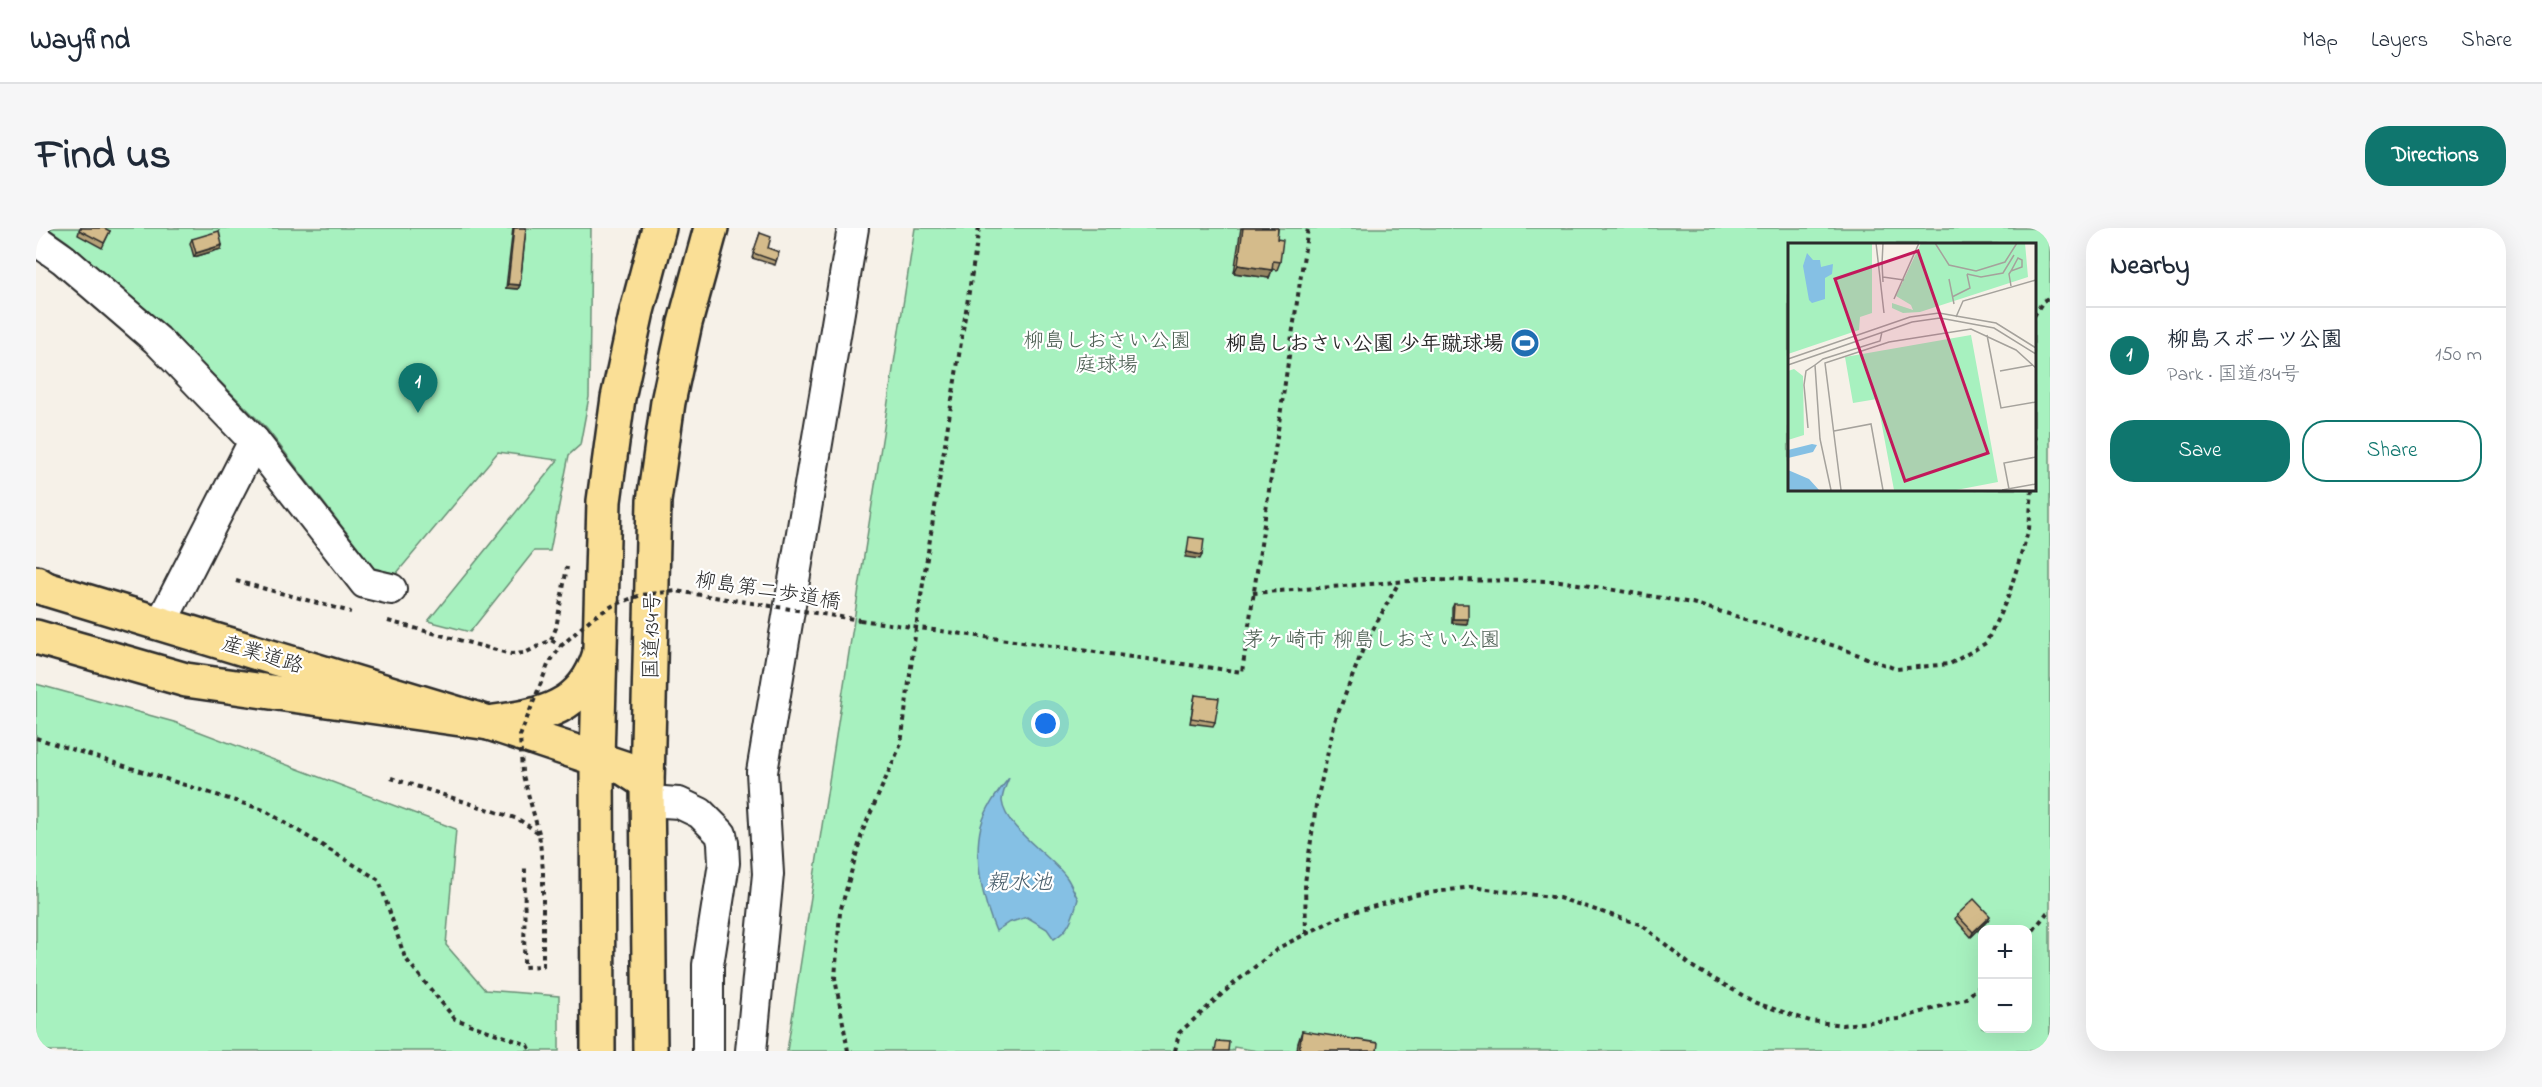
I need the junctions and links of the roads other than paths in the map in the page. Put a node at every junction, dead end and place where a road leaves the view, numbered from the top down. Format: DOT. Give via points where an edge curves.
graph roads {
  1 [pos="659,228"];
  2 [pos="711,228"];
  3 [pos="853,228"];
  4 [pos="36,240"];
  5 [pos="254,441"];
  6 [pos="39,586"];
  7 [pos="391,589"];
  8 [pos="161,623"];
  9 [pos="36,637"];
  10 [pos="599,656"];
  11 [pos="489,723"];
  12 [pos="597,758"];
  13 [pos="647,792"];
  14 [pos="598,1051"];
  15 [pos="650,1051"];
  16 [pos="708,1051"];
  17 [pos="751,1051"];
  1 -- 10 [label="main road" via="618,398 604,501"];
  2 -- 13 [label="main road, 国道134号" via="668,402 654,501"];
  3 -- 17 [label="street" via="762,772 768,873"];
  4 -- 5 [label="street" via="157,340"];
  5 -- 7 [label="street" via="365,583"];
  5 -- 8 [label="street"];
  6 -- 8 [label="main road, 産業道路"];
  8 -- 11 [label="main road, 産業道路"];
  9 -- 11 [label="main road" via="186,680"];
  10 -- 11 [label="main road, 産業道路" via="595,672 569,701 535,716"];
  10 -- 12 [label="main road"];
  11 -- 12 [label="main road, 産業道路"];
  12 -- 13 [label="main road, 産業道路" via="624,768"];
  12 -- 14 [label="main road"];
  13 -- 15 [label="main road, 国道134号"];
  13 -- 16 [label="street" via="700,813 720,834 723,843 724,863 708,965"];
}
